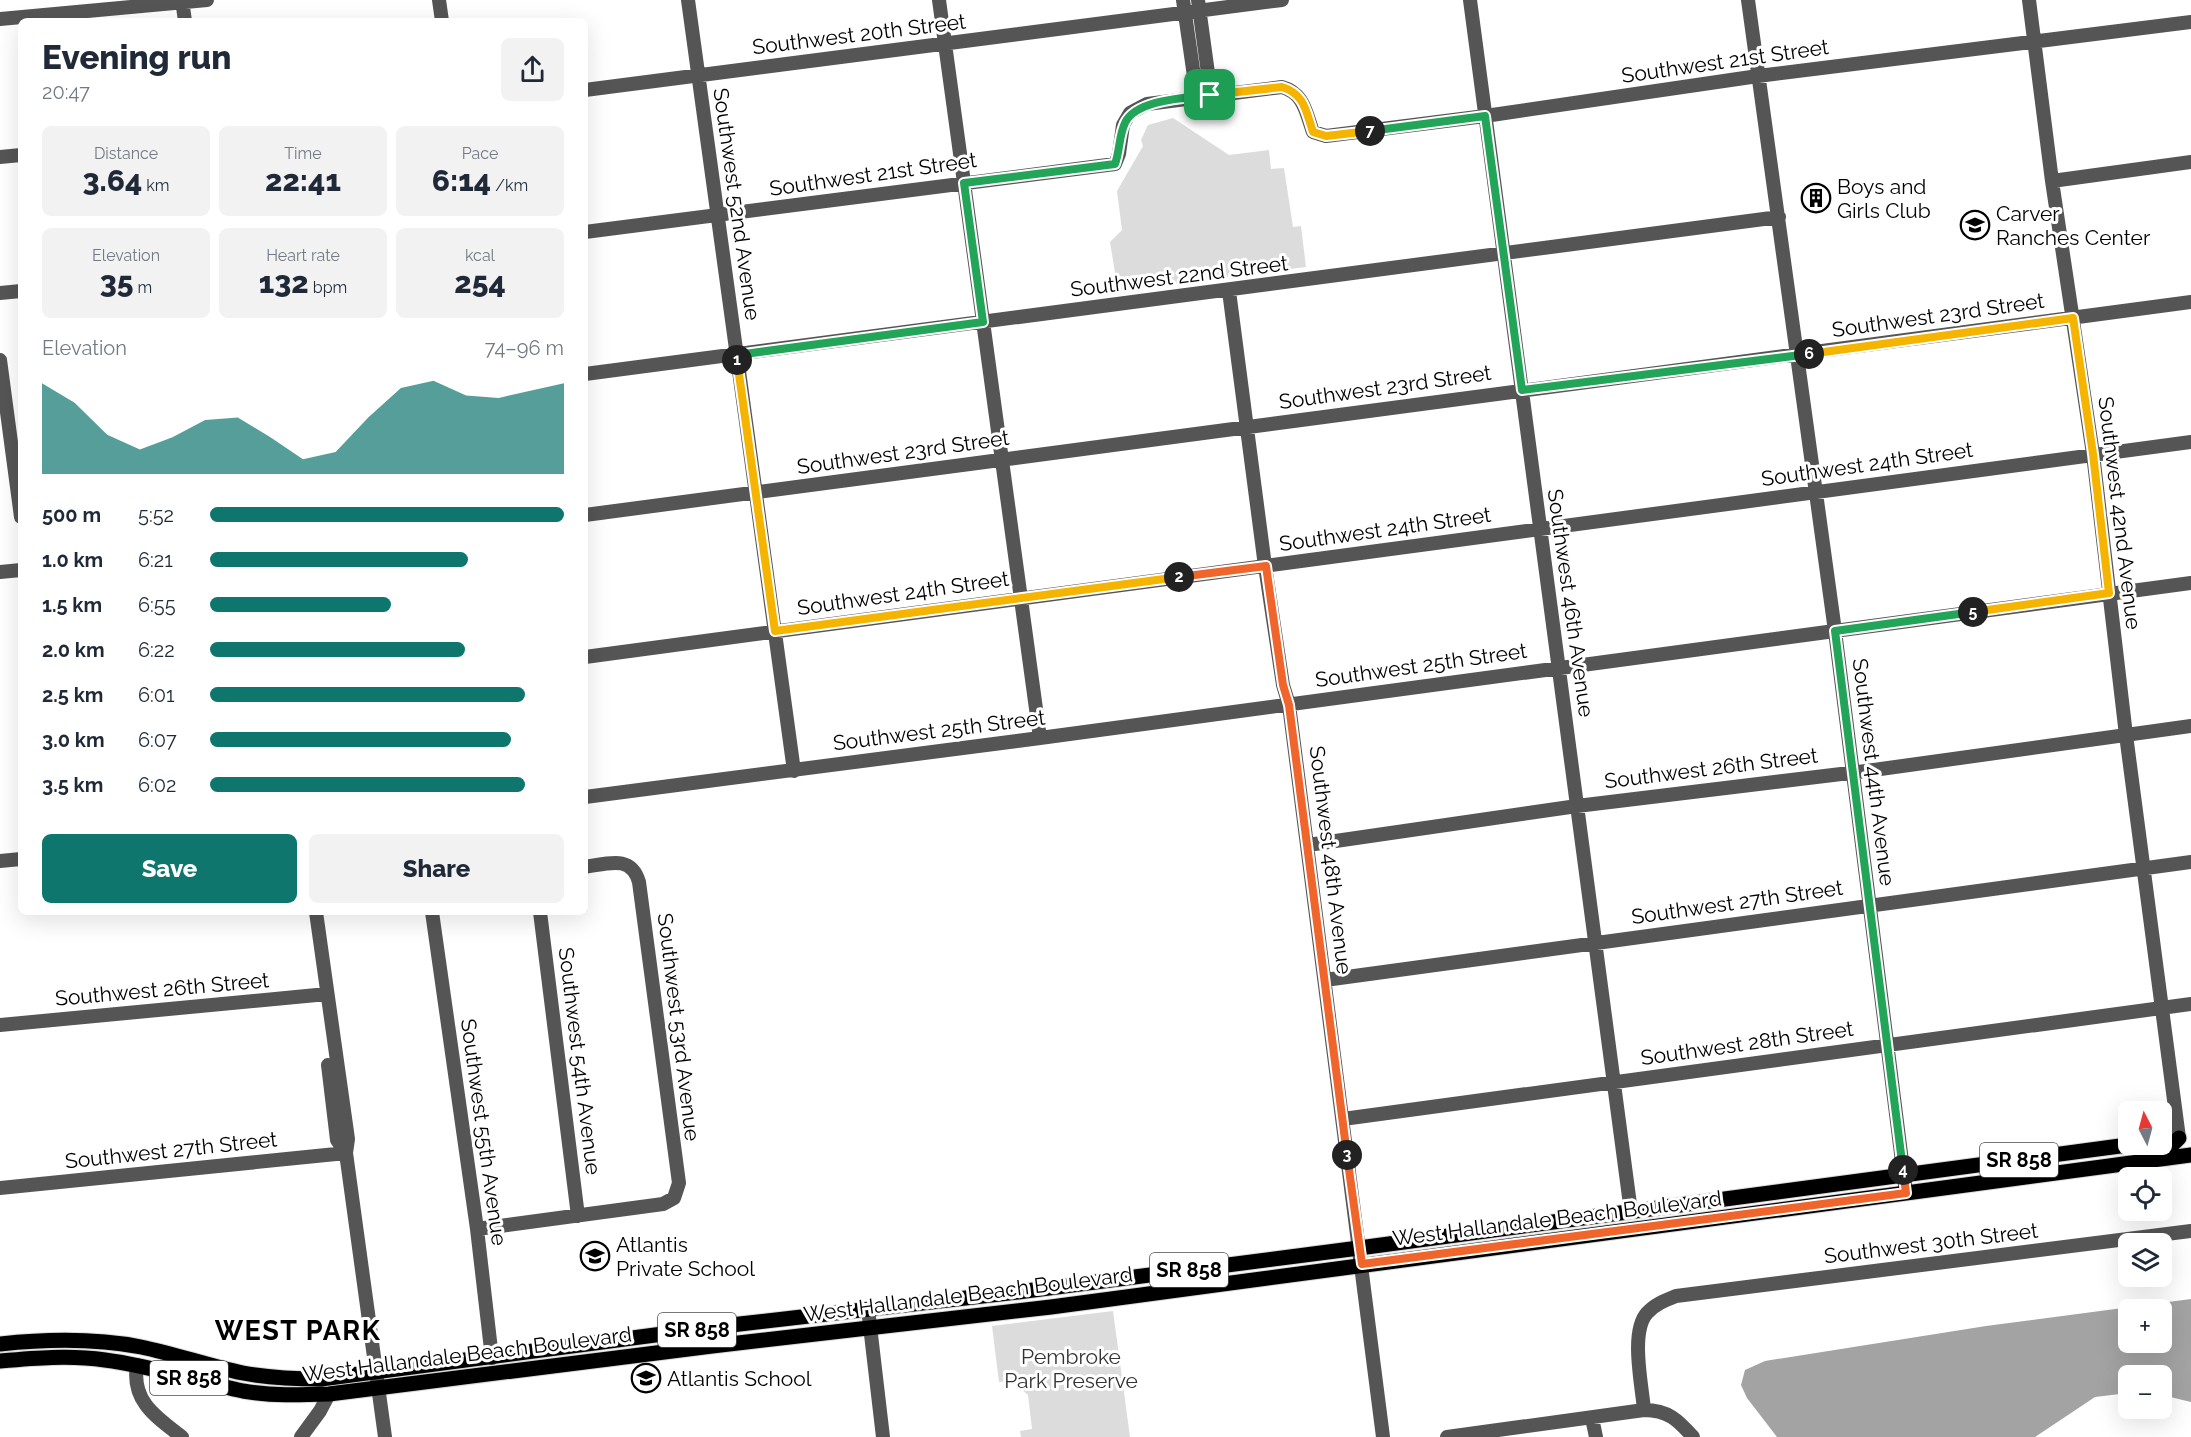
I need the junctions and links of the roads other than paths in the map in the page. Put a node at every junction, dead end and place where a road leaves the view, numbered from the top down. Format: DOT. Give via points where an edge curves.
graph roads {
  1 [pos="207,0"];
  2 [pos="439,0"];
  3 [pos="688,0"];
  4 [pos="939,0"];
  5 [pos="1282,0"];
  6 [pos="1470,0"];
  7 [pos="1748,0"];
  8 [pos="2029,0"];
  9 [pos="182,2"];
  10 [pos="1199,5"];
  11 [pos="1183,6"];
  12 [pos="185,18"];
  13 [pos="442,18"];
  14 [pos="0,19"];
  15 [pos="2191,22"];
  16 [pos="2034,41"];
  17 [pos="946,44"];
  18 [pos="1758,76"];
  19 [pos="699,77"];
  20 [pos="588,90"];
  21 [pos="1204,96"];
  22 [pos="1485,116"];
  23 [pos="18,155"];
  24 [pos="0,157"];
  25 [pos="2191,162"];
  26 [pos="2052,181"];
  27 [pos="964,183"];
  28 [pos="717,216"];
  29 [pos="1779,217"];
  30 [pos="588,232"];
  31 [pos="1505,254"];
  32 [pos="18,291"];
  33 [pos="1229,291"];
  34 [pos="0,293"];
  35 [pos="2191,302"];
  36 [pos="2073,318"];
  37 [pos="983,322"];
  38 [pos="737,355"];
  39 [pos="1797,355"];
  40 [pos="0,360"];
  41 [pos="588,374"];
  42 [pos="1522,390"];
  43 [pos="1248,427"];
  44 [pos="2191,442"];
  45 [pos="2093,454"];
  46 [pos="1001,459"];
  47 [pos="755,493"];
  48 [pos="1816,493"];
  49 [pos="18,495"];
  50 [pos="588,515"];
  51 [pos="1540,530"];
  52 [pos="1266,566"];
  53 [pos="18,570"];
  54 [pos="0,572"];
  55 [pos="2191,583"];
  56 [pos="2109,593"];
  57 [pos="1020,598"];
  58 [pos="775,631"];
  59 [pos="1835,631"];
  60 [pos="588,657"];
  61 [pos="1558,668"];
  62 [pos="1289,705"];
  63 [pos="2191,726"];
  64 [pos="2126,735"];
  65 [pos="1040,738"];
  66 [pos="794,771"];
  67 [pos="1853,772"];
  68 [pos="588,797"];
  69 [pos="1577,806"];
  70 [pos="1308,845"];
  71 [pos="18,859"];
  72 [pos="0,861"];
  73 [pos="2191,862"];
  74 [pos="588,867"];
  75 [pos="2143,868"];
  76 [pos="1869,905"];
  77 [pos="310,915"];
  78 [pos="316,915"];
  79 [pos="432,915"];
  80 [pos="540,915"];
  81 [pos="1595,942"];
  82 [pos="1325,980"];
  83 [pos="324,994"];
  84 [pos="2191,1004"];
  85 [pos="2162,1009"];
  86 [pos="0,1025"];
  87 [pos="1887,1046"];
  88 [pos="1614,1082"];
  89 [pos="1343,1119"];
  90 [pos="2187,1140"];
  91 [pos="2172,1141"];
  92 [pos="2118,1146"];
  93 [pos="346,1153"];
  94 [pos="2191,1155"];
  95 [pos="2168,1158"];
  96 [pos="2133,1163"];
  97 [pos="1904,1176"];
  98 [pos="0,1188"];
  99 [pos="1906,1193"];
  100 [pos="1720,1200"];
  101 [pos="1631,1212"];
  102 [pos="578,1216"];
  103 [pos="1636,1228"];
  104 [pos="477,1229"];
  105 [pos="2191,1231"];
  106 [pos="1530,1243"];
  107 [pos="1359,1248"];
  108 [pos="1362,1264"];
  109 [pos="1018,1292"];
  110 [pos="1051,1307"];
  111 [pos="868,1310"];
  112 [pos="870,1327"];
  113 [pos="85,1341"];
  114 [pos="0,1344"];
  115 [pos="0,1353"];
  116 [pos="171,1356"];
  117 [pos="492,1358"];
  118 [pos="0,1361"];
  119 [pos="137,1365"];
  120 [pos="377,1372"];
  121 [pos="379,1389"];
  122 [pos="329,1394"];
  123 [pos="1644,1410"];
  124 [pos="1592,1418"];
  125 [pos="1488,1435"];
  126 [pos="182,1437"];
  127 [pos="301,1437"];
  128 [pos="385,1437"];
  129 [pos="883,1437"];
  130 [pos="1383,1437"];
  131 [pos="1447,1437"];
  132 [pos="1596,1437"];
  133 [pos="1693,1437"];
  1 -- 9 [label="street"];
  2 -- 13 [label="street"];
  3 -- 19 [label="street, Southwest 52nd Avenue"];
  4 -- 17 [label="street"];
  5 -- 10 [label="street, Southwest 20th Street"];
  6 -- 22 [label="street, Southwest 46th Avenue"];
  7 -- 18 [label="street, Southwest 44th Avenue"];
  8 -- 16 [label="street, Southwest 42nd Avenue"];
  9 -- 12 [label="street"];
  9 -- 14 [label="street"];
  10 -- 11 [label="street, Southwest 20th Street"];
  10 -- 21 [label="street"];
  11 -- 17 [label="street, Southwest 20th Street"];
  11 -- 21 [label="street"];
  15 -- 16 [label="street, Southwest 21st Street"];
  16 -- 18 [label="street, Southwest 21st Street"];
  16 -- 26 [label="street, Southwest 42nd Avenue"];
  17 -- 19 [label="street, Southwest 20th Street"];
  17 -- 27 [label="street"];
  18 -- 22 [label="street, Southwest 21st Street"];
  18 -- 29 [label="street, Southwest 44th Avenue"];
  19 -- 20 [label="street, Southwest 20th Street"];
  19 -- 28 [label="street, Southwest 52nd Avenue"];
  21 -- 22 [label="street, Southwest 21st Street" via="1282,87 1293,90 1301,98 1313,132 1326,136"];
  21 -- 27 [label="street, Southwest 21st Street" via="1148,104 1130,113 1115,164"];
  22 -- 31 [label="street, Southwest 46th Avenue"];
  23 -- 24 [label="street"];
  25 -- 26 [label="street"];
  26 -- 36 [label="street, Southwest 42nd Avenue"];
  27 -- 28 [label="street, Southwest 21st Street"];
  27 -- 37 [label="street"];
  28 -- 30 [label="street, Southwest 21st Street"];
  28 -- 38 [label="street, Southwest 52nd Avenue"];
  29 -- 31 [label="street, Southwest 22nd Street"];
  29 -- 39 [label="street, Southwest 44th Avenue"];
  31 -- 33 [label="street, Southwest 22nd Street"];
  31 -- 42 [label="street, Southwest 46th Avenue"];
  32 -- 34 [label="street"];
  33 -- 37 [label="street, Southwest 22nd Street"];
  33 -- 43 [label="street, Southwest 48th Avenue"];
  35 -- 36 [label="street, Southwest 23rd Street"];
  36 -- 39 [label="street, Southwest 23rd Street"];
  36 -- 45 [label="street, Southwest 42nd Avenue"];
  37 -- 38 [label="street, Southwest 22nd Street"];
  37 -- 46 [label="street"];
  38 -- 41 [label="street, Southwest 22nd Street"];
  38 -- 47 [label="street, Southwest 52nd Avenue"];
  39 -- 42 [label="street, Southwest 23rd Street"];
  39 -- 48 [label="street, Southwest 44th Avenue"];
  40 -- 49 [label="street"];
  42 -- 43 [label="street, Southwest 23rd Street"];
  42 -- 51 [label="street, Southwest 46th Avenue"];
  43 -- 46 [label="street, Southwest 23rd Street"];
  43 -- 52 [label="street, Southwest 48th Avenue"];
  44 -- 45 [label="street, Southwest 24th Street"];
  45 -- 48 [label="street, Southwest 24th Street"];
  45 -- 56 [label="street, Southwest 42nd Avenue"];
  46 -- 47 [label="street, Southwest 23rd Street"];
  46 -- 57 [label="street"];
  47 -- 50 [label="street, Southwest 23rd Street"];
  47 -- 58 [label="street, Southwest 52nd Avenue"];
  48 -- 51 [label="street, Southwest 24th Street"];
  48 -- 59 [label="street, Southwest 44th Avenue"];
  51 -- 52 [label="street, Southwest 24th Street"];
  51 -- 61 [label="street, Southwest 46th Avenue"];
  52 -- 57 [label="street, Southwest 24th Street"];
  52 -- 62 [label="street, Southwest 48th Avenue"];
  53 -- 54 [label="street"];
  55 -- 56 [label="street, Southwest 25th Street"];
  56 -- 59 [label="street, Southwest 25th Street"];
  56 -- 64 [label="street, Southwest 42nd Avenue"];
  57 -- 58 [label="street, Southwest 24th Street"];
  57 -- 65 [label="street"];
  58 -- 60 [label="street, Southwest 24th Street"];
  58 -- 66 [label="street, Southwest 52nd Avenue"];
  59 -- 61 [label="street, Southwest 25th Street"];
  59 -- 67 [label="street, Southwest 44th Avenue"];
  61 -- 62 [label="street, Southwest 25th Street"];
  61 -- 69 [label="street, Southwest 46th Avenue"];
  62 -- 65 [label="street, Southwest 25th Street"];
  62 -- 70 [label="street, Southwest 48th Avenue"];
  63 -- 64 [label="street, Southwest 26th Street"];
  64 -- 67 [label="street, Southwest 26th Street"];
  64 -- 75 [label="street, Southwest 42nd Avenue"];
  65 -- 66 [label="street, Southwest 25th Street"];
  66 -- 68 [label="street, Southwest 25th Street"];
  67 -- 69 [label="street, Southwest 26th Street"];
  67 -- 76 [label="street, Southwest 44th Avenue"];
  69 -- 70 [label="street, Southwest 26th Street"];
  69 -- 81 [label="street, Southwest 46th Avenue"];
  70 -- 82 [label="street, Southwest 48th Avenue"];
  71 -- 72 [label="street"];
  73 -- 75 [label="street, Southwest 27th Street"];
  74 -- 102 [label="street, Southwest 53rd Avenue" via="629,865 639,882 679,1183 674,1198 663,1204"];
  75 -- 76 [label="street, Southwest 27th Street"];
  75 -- 85 [label="street, Southwest 42nd Avenue"];
  76 -- 81 [label="street, Southwest 27th Street"];
  76 -- 87 [label="street, Southwest 44th Avenue"];
  77 -- 83 [label="street"];
  78 -- 83 [label="street"];
  79 -- 104 [label="street, Southwest 55th Avenue"];
  80 -- 102 [label="street, Southwest 54th Avenue"];
  81 -- 82 [label="street, Southwest 27th Street"];
  81 -- 88 [label="street, Southwest 46th Avenue"];
  82 -- 89 [label="street, Southwest 48th Avenue"];
  83 -- 86 [label="street, Southwest 26th Street"];
  83 -- 93 [label="street" via="348,1139"];
  84 -- 85 [label="street, Southwest 28th Street"];
  85 -- 87 [label="street, Southwest 28th Street"];
  85 -- 90 [label="street, Southwest 42nd Avenue"];
  87 -- 88 [label="street, Southwest 28th Street"];
  87 -- 97 [label="street, Southwest 44th Avenue"];
  88 -- 89 [label="street, Southwest 28th Street"];
  88 -- 101 [label="street, Southwest 46th Avenue"];
  89 -- 107 [label="street, Southwest 48th Avenue"];
  90 -- 91 [label="main road"];
  90 -- 95 [label="main road"];
  90 -- 96 [label="main road"];
  92 -- 97 [label="main road, West Hallandale Beach Boulevard / SR 858"];
  93 -- 98 [label="street, Southwest 27th Street"];
  93 -- 120 [label="street"];
  94 -- 95 [label="main road, West Hallandale Beach Boulevard / SR 858"];
  95 -- 96 [label="main road, West Hallandale Beach Boulevard / SR 858"];
  96 -- 99 [label="main road, West Hallandale Beach Boulevard / SR 858"];
  97 -- 99 [label="street, Southwest 44th Avenue"];
  97 -- 100 [label="main road, West Hallandale Beach Boulevard / SR 858"];
  99 -- 103 [label="main road, West Hallandale Beach Boulevard / SR 858"];
  100 -- 101 [label="main road, West Hallandale Beach Boulevard / SR 858"];
  100 -- 103 [label="main road" via="1707,1209 1649,1217"];
  101 -- 106 [label="main road" via="1612,1224 1549,1233"];
  101 -- 107 [label="main road, West Hallandale Beach Boulevard / SR 858"];
  102 -- 104 [label="street"];
  103 -- 106 [label="main road, West Hallandale Beach Boulevard / SR 858"];
  104 -- 117 [label="street, Southwest 55th Avenue"];
  105 -- 123 [label="street, Southwest 30th Street" via="1676,1296 1648,1312 1638,1335"];
  106 -- 108 [label="main road, West Hallandale Beach Boulevard / SR 858"];
  107 -- 108 [label="street, Southwest 48th Avenue"];
  107 -- 109 [label="main road, West Hallandale Beach Boulevard / SR 858"];
  108 -- 110 [label="main road, West Hallandale Beach Boulevard / SR 858"];
  108 -- 130 [label="street, Southwest 48th Avenue"];
  109 -- 110 [label="main road"];
  109 -- 111 [label="main road, West Hallandale Beach Boulevard / SR 858"];
  110 -- 112 [label="main road, West Hallandale Beach Boulevard / SR 858"];
  111 -- 112 [label="street"];
  111 -- 117 [label="main road, West Hallandale Beach Boulevard / SR 858"];
  112 -- 121 [label="main road, West Hallandale Beach Boulevard / SR 858"];
  112 -- 129 [label="street"];
  113 -- 114 [label="main road, West Hallandale Beach Boulevard / SR 858"];
  113 -- 115 [label="main road" via="74,1350"];
  113 -- 116 [label="main road, West Hallandale Beach Boulevard / SR 858"];
  116 -- 119 [label="main road"];
  116 -- 120 [label="main road, West Hallandale Beach Boulevard / SR 858" via="287,1379"];
  117 -- 120 [label="main road, West Hallandale Beach Boulevard / SR 858"];
  118 -- 119 [label="main road, West Hallandale Beach Boulevard / SR 858" via="69,1357"];
  119 -- 122 [label="main road, West Hallandale Beach Boulevard / SR 858" via="245,1391 287,1396"];
  119 -- 126 [label="street" via="138,1395"];
  120 -- 121 [label="street"];
  121 -- 122 [label="main road, West Hallandale Beach Boulevard / SR 858"];
  121 -- 128 [label="street"];
  122 -- 127 [label="street"];
  123 -- 124 [label="street"];
  123 -- 133 [label="street" via="1658,1410 1678,1420"];
  124 -- 125 [label="street"];
  124 -- 132 [label="street"];
  125 -- 131 [label="street"];
}
